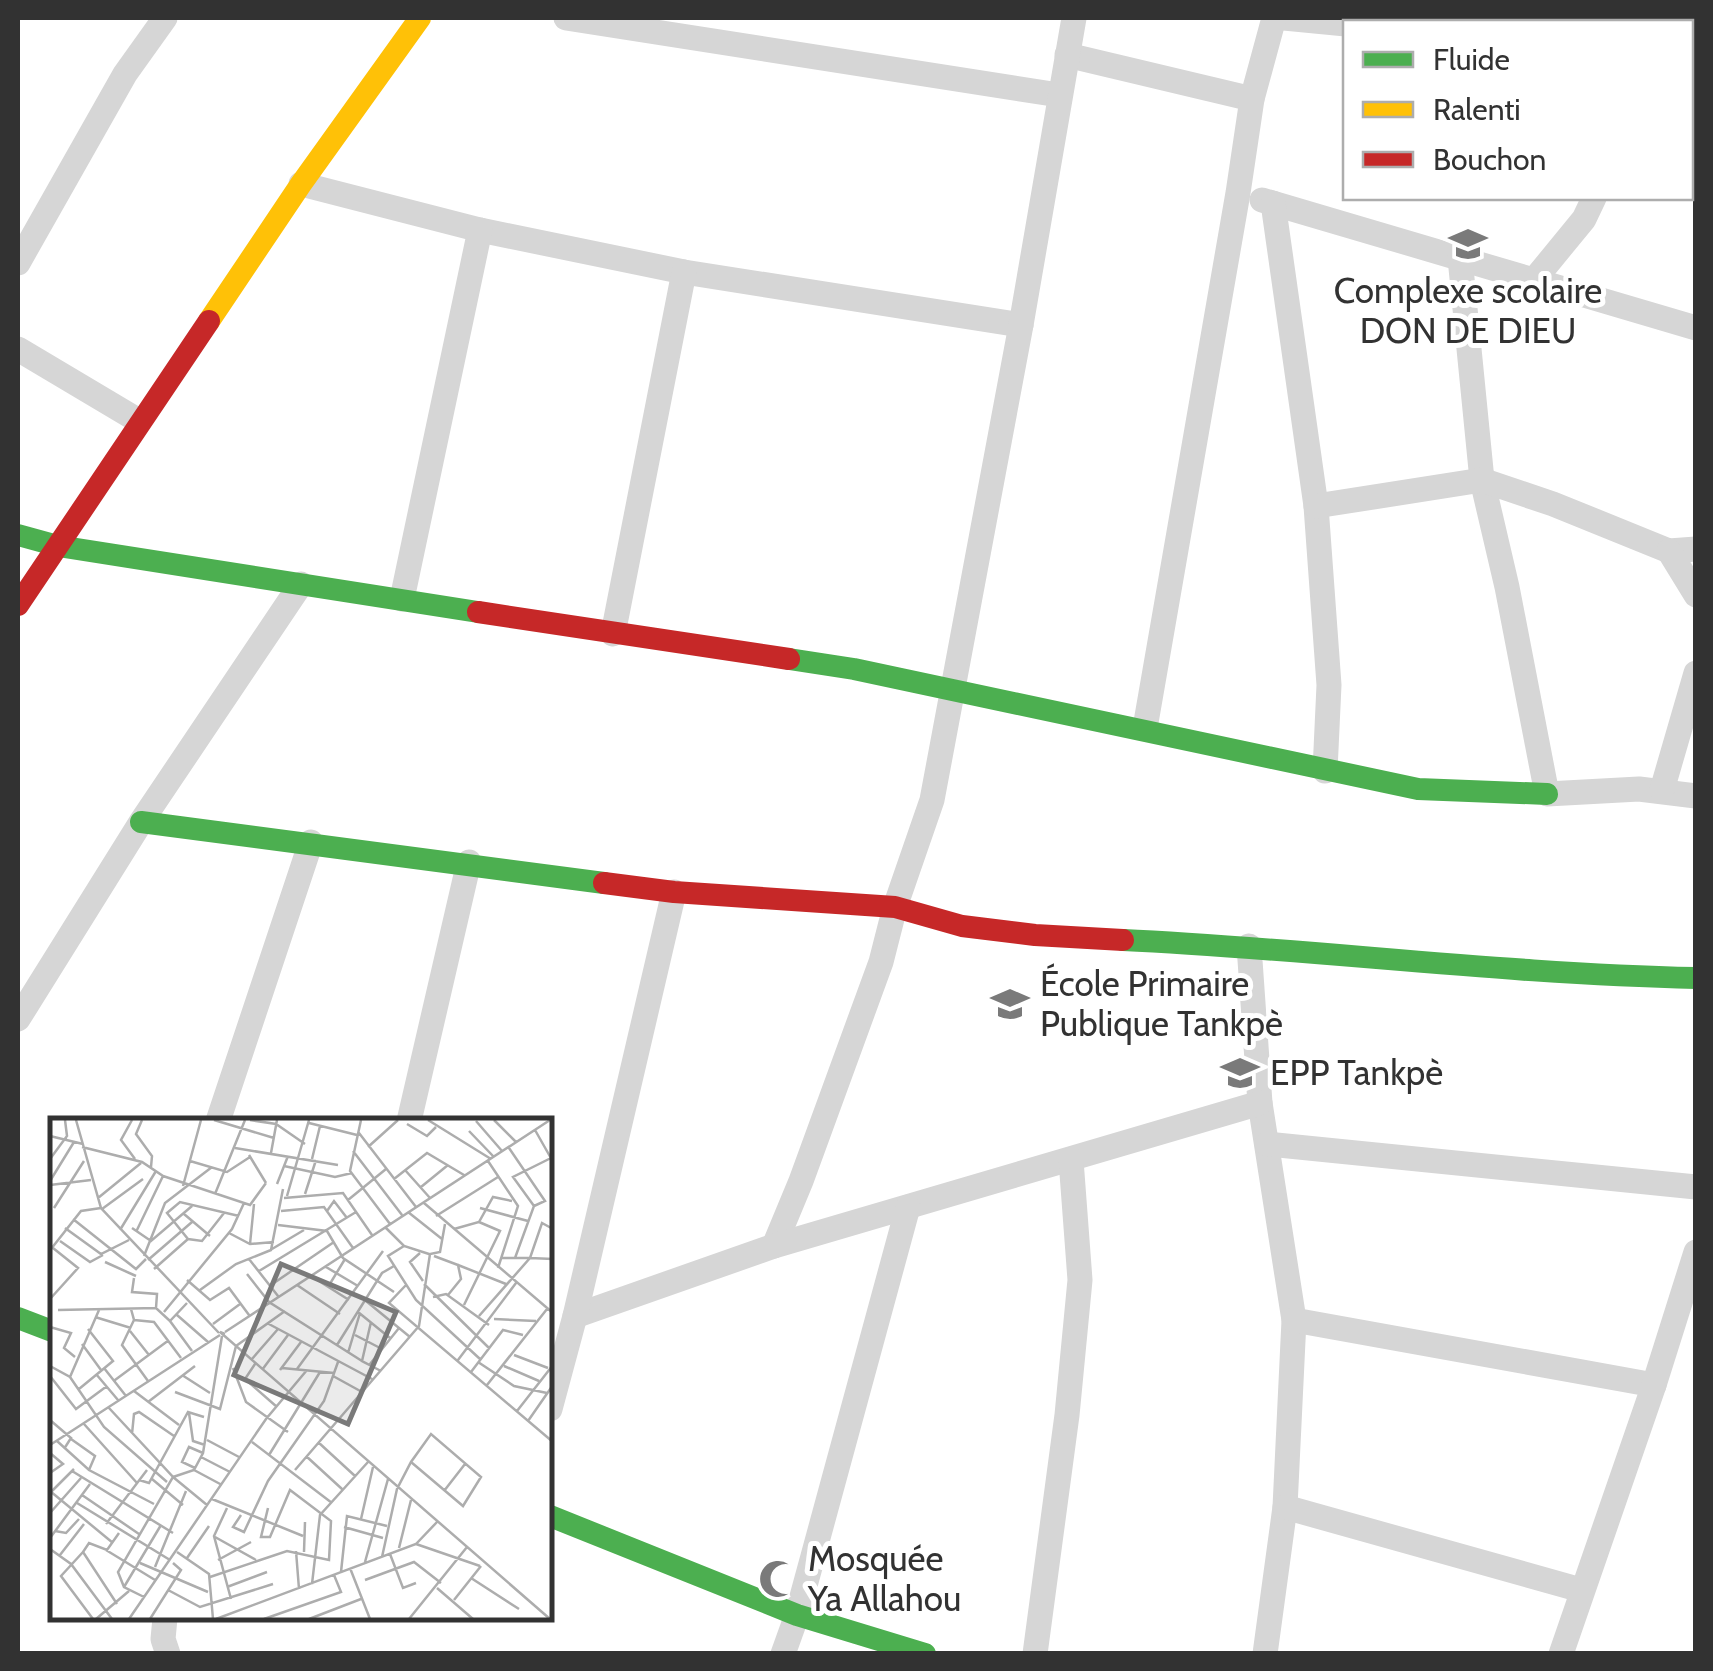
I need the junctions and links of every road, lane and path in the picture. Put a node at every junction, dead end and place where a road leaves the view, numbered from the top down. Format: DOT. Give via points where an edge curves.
graph roads {
  1 [pos="165,18"];
  2 [pos="420,18"];
  3 [pos="566,18"];
  4 [pos="1074,18"];
  5 [pos="1274,18"];
  6 [pos="1284,18"];
  7 [pos="1343,24"];
  8 [pos="716,29"];
  9 [pos="1068,55"];
  10 [pos="1059,94"];
  11 [pos="1252,99"];
  12 [pos="301,184"];
  13 [pos="1238,193"];
  14 [pos="1593,200"];
  15 [pos="1273,204"];
  16 [pos="480,230"];
  17 [pos="1460,258"];
  18 [pos="18,262"];
  19 [pos="684,272"];
  20 [pos="1534,280"];
  21 [pos="1021,325"];
  22 [pos="1696,328"];
  23 [pos="18,349"];
  24 [pos="139,421"];
  25 [pos="1482,480"];
  26 [pos="1316,506"];
  27 [pos="18,535"];
  28 [pos="58,546"];
  29 [pos="1696,549"];
  30 [pos="1668,551"];
  31 [pos="300,584"];
  32 [pos="1696,595"];
  33 [pos="402,599"];
  34 [pos="18,605"];
  35 [pos="613,634"];
  36 [pos="1696,673"];
  37 [pos="951,689"];
  38 [pos="1144,728"];
  39 [pos="1325,771"];
  40 [pos="1662,790"];
  41 [pos="1546,794"];
  42 [pos="1696,796"];
  43 [pos="142,822"];
  44 [pos="311,842"];
  45 [pos="469,862"];
  46 [pos="674,892"];
  47 [pos="895,907"];
  48 [pos="1249,946"];
  49 [pos="1696,978"];
  50 [pos="18,1020"];
  51 [pos="1260,1104"];
  52 [pos="219,1118"];
  53 [pos="410,1118"];
  54 [pos="1268,1144"];
  55 [pos="1071,1160"];
  56 [pos="1696,1187"];
  57 [pos="908,1207"];
  58 [pos="774,1246"];
  59 [pos="1696,1252"];
  60 [pos="575,1316"];
  61 [pos="18,1318"];
  62 [pos="1294,1320"];
  63 [pos="50,1330"];
  64 [pos="1654,1385"];
  65 [pos="552,1402"];
  66 [pos="1285,1508"];
  67 [pos="552,1517"];
  68 [pos="552,1541"];
  69 [pos="1581,1590"];
  70 [pos="165,1621"];
  71 [pos="794,1637"];
  72 [pos="168,1654"];
  73 [pos="926,1654"];
  74 [pos="1035,1654"];
  75 [pos="1265,1654"];
  76 [pos="1561,1654"];
  1 -- 18 [label="street" via="124,74"];
  2 -- 12 [label="street"];
  3 -- 8 [label="street"];
  4 -- 9 [label="street"];
  5 -- 11 [label="street"];
  6 -- 7 [label="street"];
  8 -- 10 [label="street"];
  9 -- 10 [label="street"];
  9 -- 11 [label="street"];
  10 -- 21 [label="street"];
  11 -- 13 [label="street"];
  12 -- 16 [label="street"];
  12 -- 24 [label="street"];
  13 -- 15 [label="street"];
  13 -- 38 [label="street"];
  14 -- 20 [label="street"];
  15 -- 17 [label="street"];
  15 -- 26 [label="street"];
  16 -- 19 [label="street"];
  16 -- 33 [label="street"];
  17 -- 20 [label="street"];
  17 -- 25 [label="street"];
  19 -- 21 [label="street"];
  19 -- 35 [label="street"];
  20 -- 22 [label="street"];
  21 -- 37 [label="street"];
  23 -- 24 [label="street"];
  24 -- 28 [label="street"];
  25 -- 26 [label="street"];
  25 -- 30 [label="street"];
  25 -- 41 [label="street"];
  26 -- 39 [label="street" via="1329,686"];
  27 -- 28 [label="street"];
  28 -- 31 [label="street"];
  28 -- 34 [label="street"];
  29 -- 30 [label="street"];
  30 -- 32 [label="street"];
  31 -- 33 [label="street"];
  31 -- 43 [label="street"];
  33 -- 35 [label="street"];
  35 -- 37 [label="street"];
  36 -- 40 [label="street"];
  37 -- 38 [label="street"];
  37 -- 47 [label="street" via="932,800"];
  38 -- 39 [label="street"];
  39 -- 41 [label="street" via="1418,789"];
  40 -- 41 [label="street"];
  40 -- 42 [label="street"];
  43 -- 44 [label="street"];
  43 -- 50 [label="street"];
  44 -- 45 [label="street"];
  44 -- 52 [label="street"];
  45 -- 46 [label="street"];
  45 -- 53 [label="street"];
  46 -- 47 [label="street"];
  46 -- 60 [label="street"];
  47 -- 48 [label="street" via="962,926 1035,935"];
  47 -- 58 [label="street" via="870,992"];
  48 -- 49 [label="street" via="1595,976"];
  48 -- 51 [label="street"];
  51 -- 54 [label="street"];
  51 -- 55 [label="street"];
  54 -- 56 [label="street"];
  54 -- 62 [label="street"];
  55 -- 57 [label="street"];
  55 -- 74 [label="street" via="1080,1280"];
  57 -- 58 [label="street"];
  57 -- 71 [label="street"];
  58 -- 60 [label="street"];
  59 -- 64 [label="street"];
  60 -- 65 [label="street"];
  61 -- 63 [label="street"];
  62 -- 64 [label="street"];
  62 -- 66 [label="street"];
  64 -- 69 [label="street"];
  66 -- 69 [label="street"];
  66 -- 75 [label="street"];
  67 -- 71 [label="street"];
  68 -- 71 [label="street"];
  69 -- 76 [label="street"];
  70 -- 72 [label="street"];
  71 -- 73 [label="street"];
}
